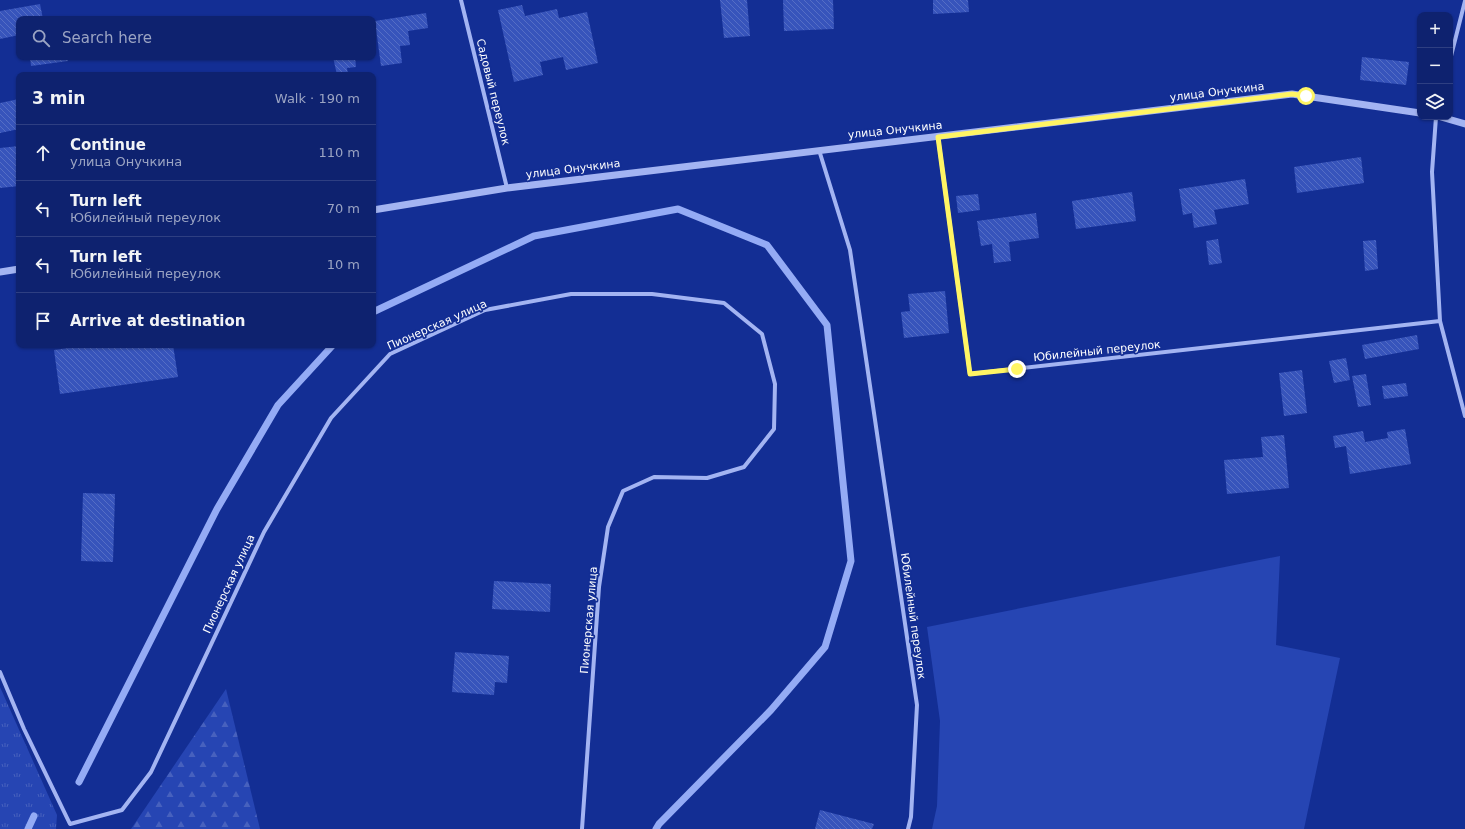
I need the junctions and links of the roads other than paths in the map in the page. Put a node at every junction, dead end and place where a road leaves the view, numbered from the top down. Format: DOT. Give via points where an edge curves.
graph roads {
  1 [pos="461,0"];
  2 [pos="1465,1"];
  3 [pos="1453,48"];
  4 [pos="1417,113"];
  5 [pos="1436,120"];
  6 [pos="1451,120"];
  7 [pos="1465,124"];
  8 [pos="938,137"];
  9 [pos="819,149"];
  10 [pos="507,188"];
  11 [pos="376,210"];
  12 [pos="16,269"];
  13 [pos="0,272"];
  14 [pos="1440,322"];
  15 [pos="1465,416"];
  16 [pos="0,672"];
  17 [pos="582,829"];
  18 [pos="908,829"];
  1 -- 10 [label="street, Садовый переулок"];
  2 -- 3 [label="street"];
  4 -- 8 [label="street, улица Онучкина" via="1292,94"];
  5 -- 14 [label="street" via="1432,172"];
  6 -- 7 [label="street"];
  8 -- 9 [label="street, улица Онучкина"];
  8 -- 14 [label="street, Юбилейный переулок" via="970,374"];
  9 -- 10 [label="street, улица Онучкина"];
  9 -- 18 [label="street, Юбилейный переулок" via="850,250 917,705 911,817"];
  10 -- 11 [label="street, улица Онучкина"];
  12 -- 13 [label="street"];
  14 -- 15 [label="street"];
  16 -- 17 [label="street, Пионерская улица" via="24,730 70,824 122,810 151,772 264,532 331,418 390,354 485,310 571,294 652,294 724,303 762,334 775,384 774,430 744,467 707,478 654,477 623,491 608,527 599,587"];
}
